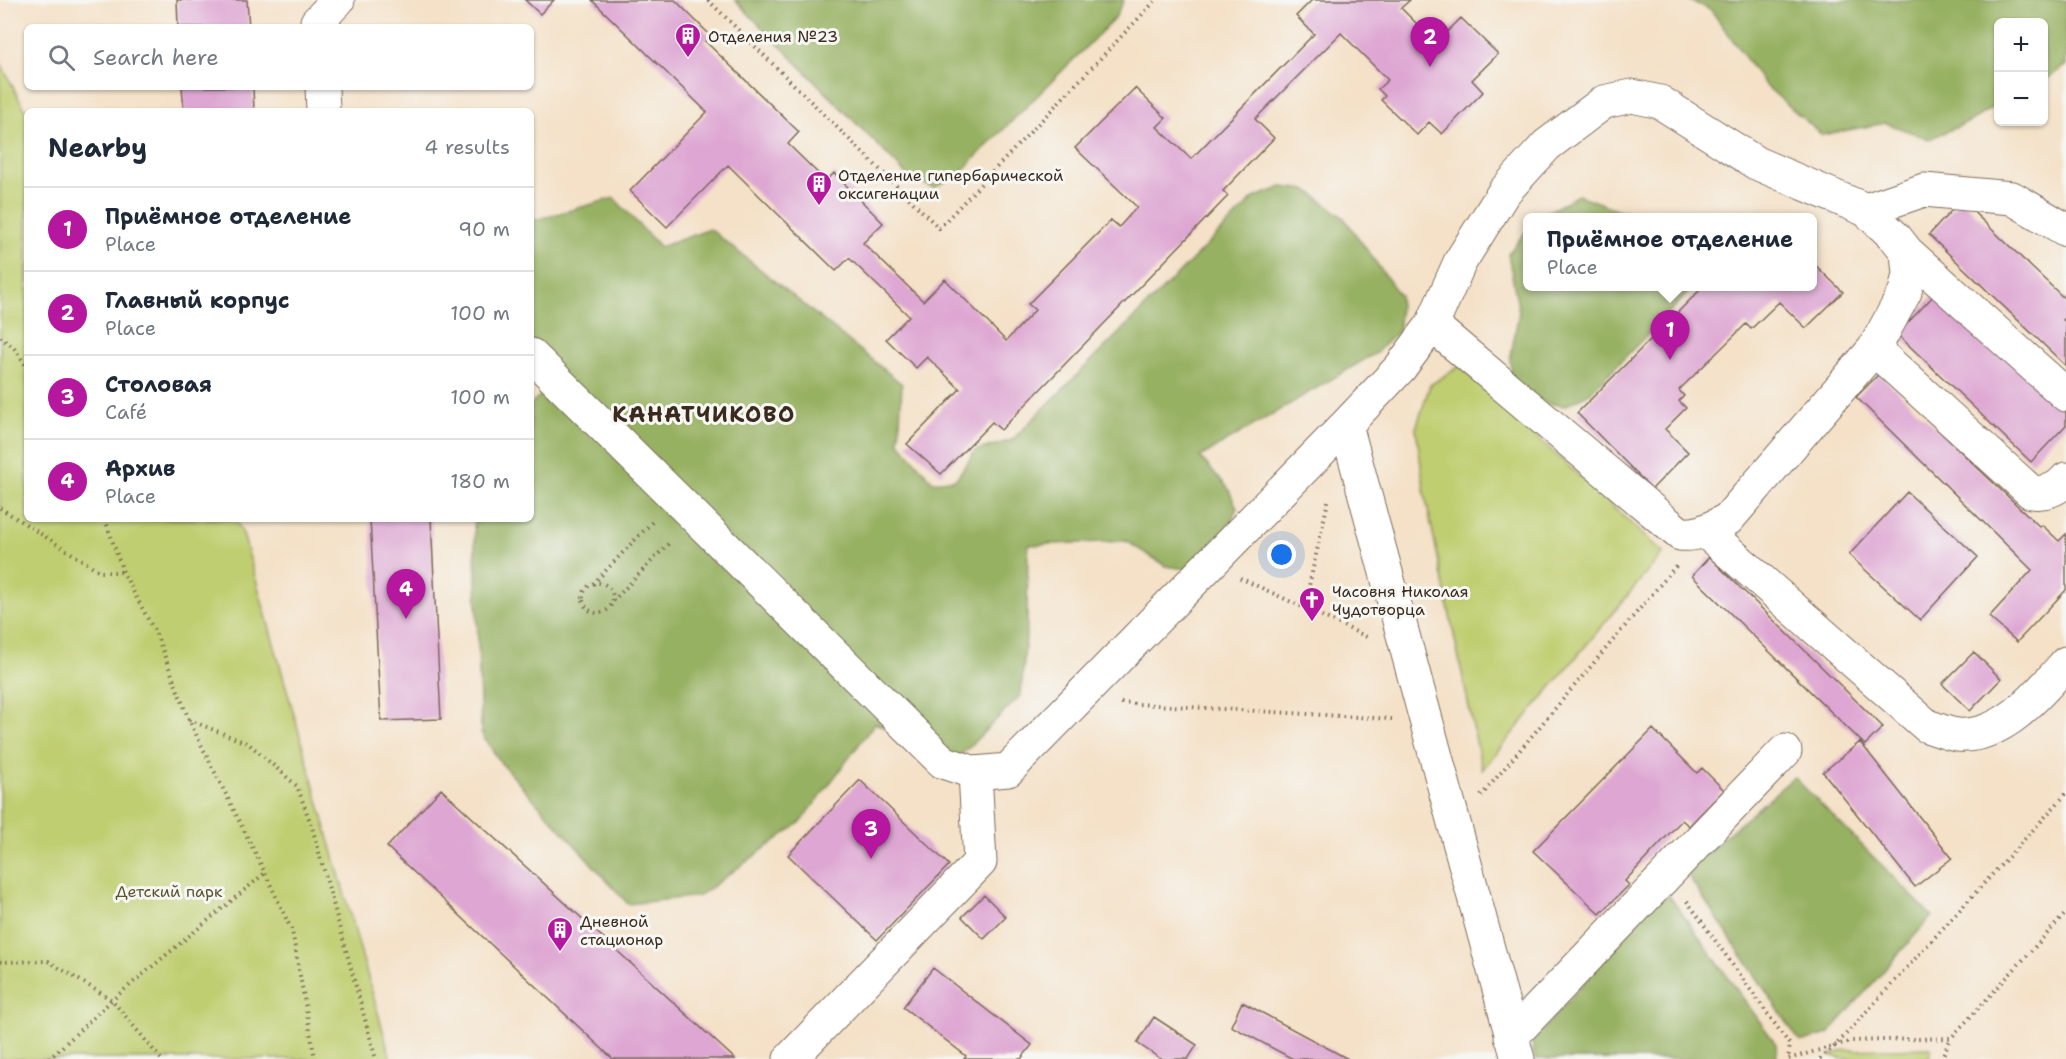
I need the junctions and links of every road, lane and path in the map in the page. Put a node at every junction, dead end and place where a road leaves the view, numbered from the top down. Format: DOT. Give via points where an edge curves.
graph roads {
  1 [pos="338,0"];
  2 [pos="708,0"];
  3 [pos="1156,0"];
  4 [pos="317,24"];
  5 [pos="321,90"];
  6 [pos="323,108"];
  7 [pos="1866,210"];
  8 [pos="2066,230"];
  9 [pos="1907,252"];
  10 [pos="1432,325"];
  11 [pos="0,337"];
  12 [pos="1874,349"];
  13 [pos="534,358"];
  14 [pos="24,363"];
  15 [pos="2066,395"];
  16 [pos="1346,425"];
  17 [pos="2066,479"];
  18 [pos="1330,493"];
  19 [pos="685,507"];
  20 [pos="0,508"];
  21 [pos="106,522"];
  22 [pos="1705,531"];
  23 [pos="1210,565"];
  24 [pos="123,572"];
  25 [pos="593,584"];
  26 [pos="614,601"];
  27 [pos="1304,608"];
  28 [pos="1408,656"];
  29 [pos="2066,663"];
  30 [pos="1078,700"];
  31 [pos="189,720"];
  32 [pos="1425,721"];
  33 [pos="1785,751"];
  34 [pos="975,772"];
  35 [pos="2066,794"];
  36 [pos="1455,826"];
  37 [pos="265,873"];
  38 [pos="1668,873"];
  39 [pos="2066,913"];
  40 [pos="0,962"];
  41 [pos="112,1000"];
  42 [pos="1951,1038"];
  43 [pos="1836,1045"];
  44 [pos="1514,1048"];
  45 [pos="49,1059"];
  46 [pos="161,1059"];
  47 [pos="315,1059"];
  48 [pos="376,1059"];
  49 [pos="790,1059"];
  50 [pos="1821,1059"];
  51 [pos="1941,1059"];
  1 -- 4 [label="lane"];
  2 -- 3 [label="path" via="939,228"];
  5 -- 6 [label="lane"];
  7 -- 8 [label="lane" via="1924,190 2012,198"];
  7 -- 9 [label="lane"];
  7 -- 10 [label="lane" via="1756,163 1660,102 1632,96 1604,102 1547,145 1504,192 1460,262"];
  9 -- 12 [label="lane" via="1909,274 1905,292"];
  9 -- 15 [label="lane"];
  10 -- 16 [label="lane" via="1400,368"];
  10 -- 22 [label="lane" via="1680,534"];
  11 -- 14 [label="path"];
  12 -- 17 [label="lane" via="2031,492 2040,494"];
  12 -- 22 [label="lane" via="1728,519"];
  13 -- 19 [label="lane"];
  16 -- 23 [label="lane"];
  16 -- 28 [label="lane"];
  18 -- 27 [label="path"];
  19 -- 25 [label="path"];
  19 -- 26 [label="path"];
  19 -- 34 [label="lane" via="943,762"];
  20 -- 24 [label="path" via="101,572"];
  21 -- 24 [label="path"];
  22 -- 29 [label="lane" via="1927,726 1958,735 1981,732 2014,718"];
  22 -- 36 [label="path"];
  23 -- 27 [label="path"];
  23 -- 30 [label="lane"];
  24 -- 31 [label="path" via="157,636"];
  25 -- 26 [label="path" via="608,586"];
  25 -- 26 [label="path" via="583,595 588,610 603,613"];
  27 -- 28 [label="path"];
  28 -- 32 [label="lane"];
  30 -- 32 [label="path"];
  30 -- 34 [label="lane" via="1008,770"];
  31 -- 37 [label="path"];
  31 -- 48 [label="path" via="249,744 297,786 312,827"];
  32 -- 36 [label="lane"];
  33 -- 38 [label="lane"];
  34 -- 49 [label="lane" via="980,862"];
  35 -- 43 [label="path"];
  36 -- 44 [label="lane"];
  37 -- 41 [label="path"];
  37 -- 47 [label="path" via="292,931"];
  38 -- 43 [label="path" via="1790,1045 1788,1059"];
  38 -- 44 [label="lane"];
  39 -- 42 [label="path"];
  40 -- 41 [label="path" via="48,961"];
  41 -- 45 [label="path"];
  41 -- 46 [label="path"];
  42 -- 43 [label="path" via="1851,1041"];
  42 -- 51 [label="path"];
  43 -- 50 [label="path"];
}
